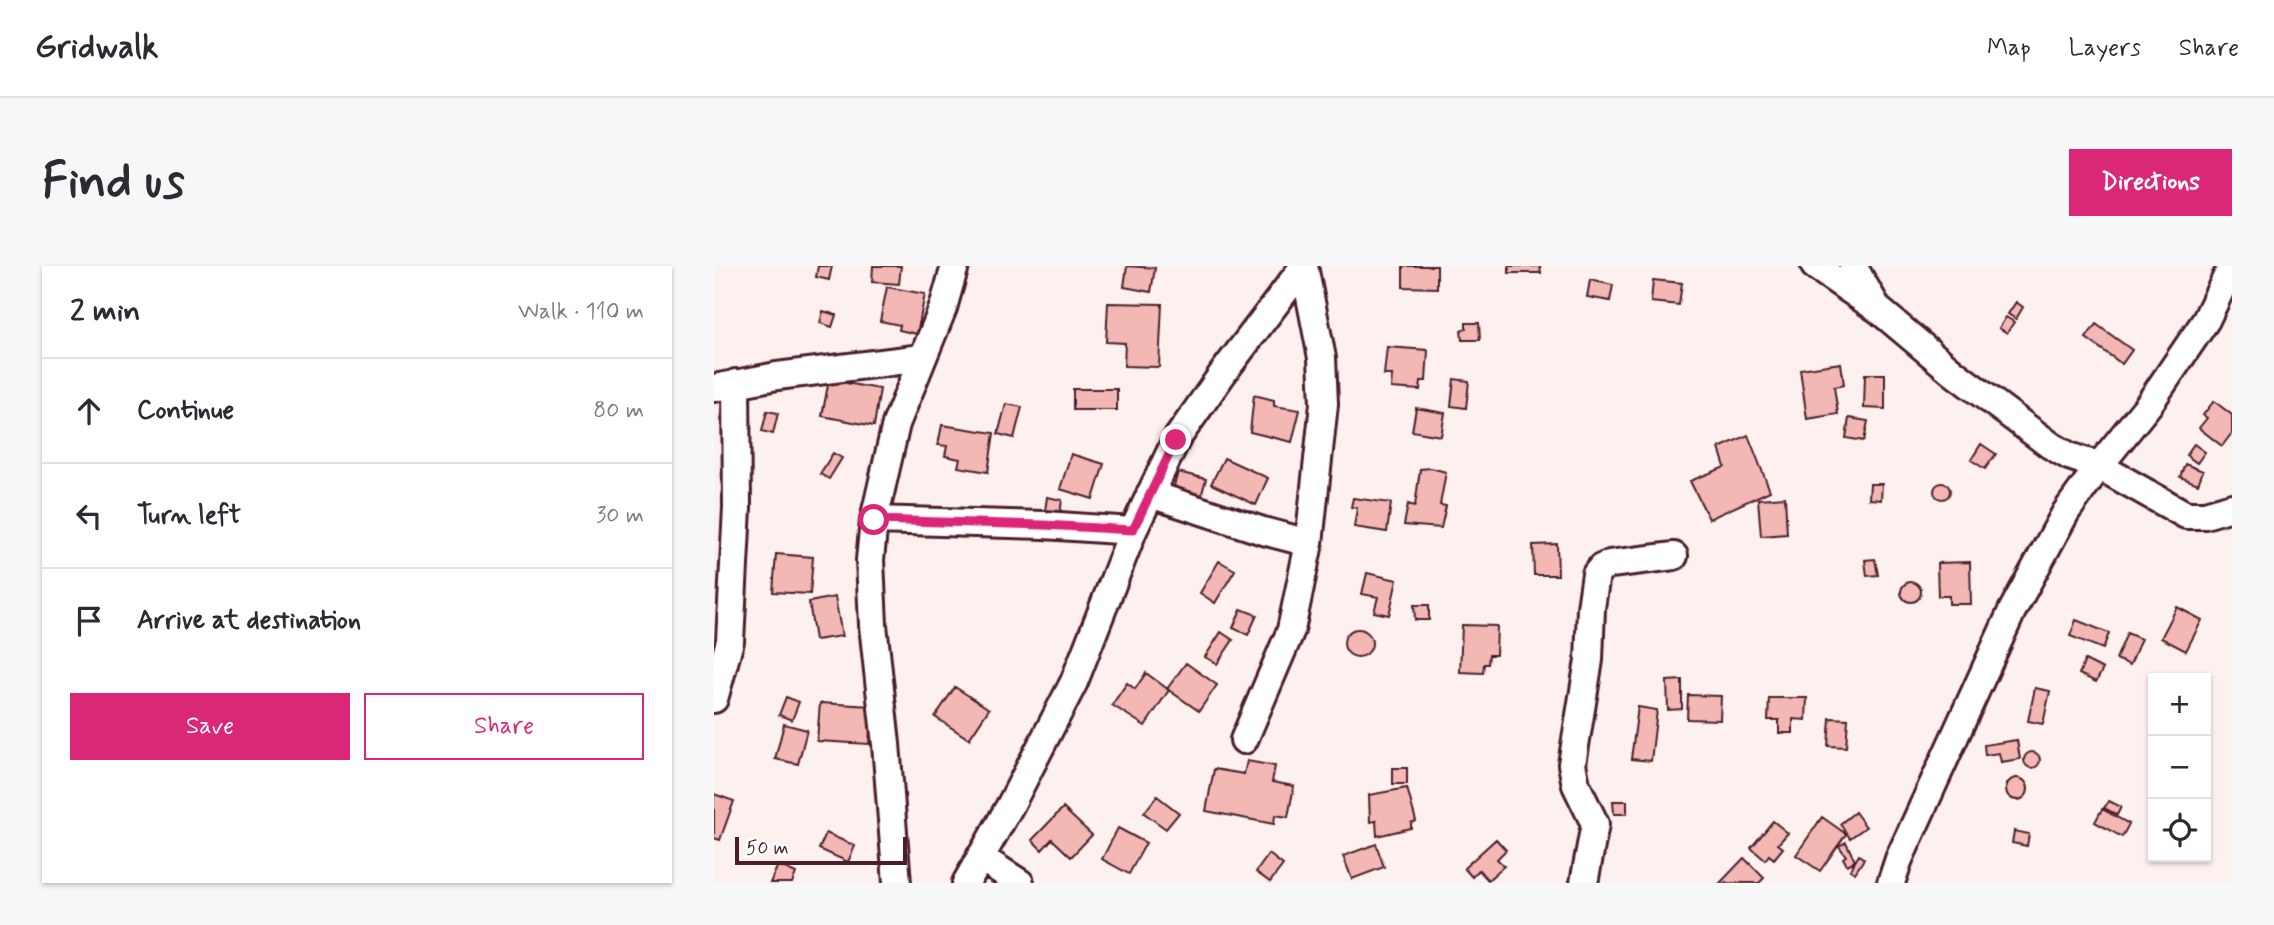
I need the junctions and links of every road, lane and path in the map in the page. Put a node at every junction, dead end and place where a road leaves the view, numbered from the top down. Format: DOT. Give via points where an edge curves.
graph roads {
  1 [pos="954,266"];
  2 [pos="1304,266"];
  3 [pos="1815,266"];
  4 [pos="1853,266"];
  5 [pos="2232,266"];
  6 [pos="1879,310"];
  7 [pos="922,358"];
  8 [pos="725,385"];
  9 [pos="2099,466"];
  10 [pos="1150,494"];
  11 [pos="2232,507"];
  12 [pos="874,520"];
  13 [pos="1133,530"];
  14 [pos="1309,543"];
  15 [pos="1674,556"];
  16 [pos="714,699"];
  17 [pos="1244,740"];
  18 [pos="979,857"];
  19 [pos="897,883"];
  20 [pos="966,883"];
  21 [pos="1020,883"];
  22 [pos="1584,883"];
  23 [pos="1891,883"];
  1 -- 7 [label="street"];
  2 -- 10 [label="street" via="1176,440"];
  2 -- 14 [label="street" via="1322,358 1324,404"];
  3 -- 6 [label="street"];
  4 -- 6 [label="street"];
  5 -- 9 [label="street" via="2206,320 2149,404"];
  6 -- 9 [label="street" via="2050,445"];
  7 -- 8 [label="street"];
  7 -- 12 [label="street" via="896,424"];
  8 -- 16 [label="street" via="737,508 730,641"];
  9 -- 11 [label="street" via="2186,514 2204,515"];
  9 -- 23 [label="street" via="2066,512 2012,611"];
  10 -- 13 [label="street"];
  10 -- 14 [label="street"];
  12 -- 13 [label="street"];
  12 -- 19 [label="street" via="870,560 873,625"];
  13 -- 18 [label="street" via="1074,681"];
  14 -- 17 [label="street" via="1291,629"];
  15 -- 22 [label="street" via="1610,564 1596,574 1589,660 1572,764 1576,785 1595,824"];
  18 -- 20 [label="street"];
  18 -- 21 [label="street"];
}
